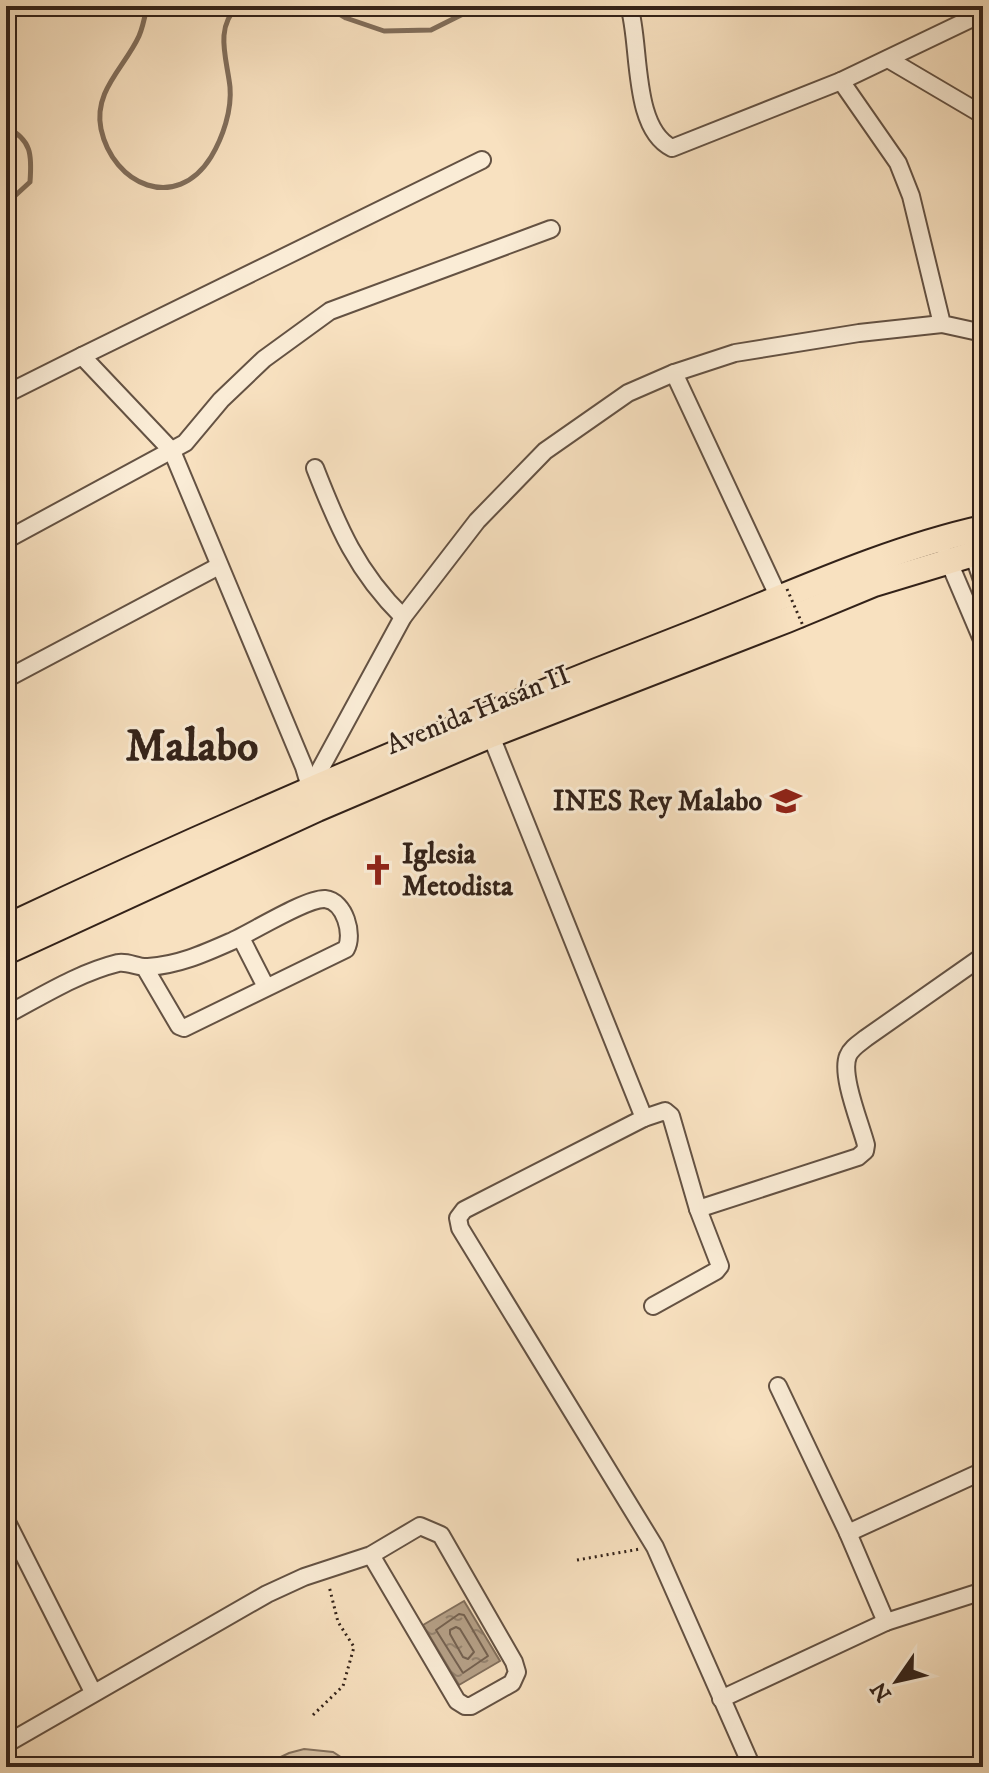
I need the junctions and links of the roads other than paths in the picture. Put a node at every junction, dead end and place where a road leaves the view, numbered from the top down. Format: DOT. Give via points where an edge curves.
graph roads {
  1 [pos="629,6"];
  2 [pos="977,12"];
  3 [pos="888,59"];
  4 [pos="841,81"];
  5 [pos="983,115"];
  6 [pos="482,160"];
  7 [pos="551,229"];
  8 [pos="942,324"];
  9 [pos="983,333"];
  10 [pos="82,356"];
  11 [pos="674,373"];
  12 [pos="6,394"];
  13 [pos="172,451"];
  14 [pos="315,468"];
  15 [pos="983,528"];
  16 [pos="6,540"];
  17 [pos="944,549"];
  18 [pos="978,553"];
  19 [pos="219,566"];
  20 [pos="983,582"];
  21 [pos="783,594"];
  22 [pos="403,617"];
  23 [pos="983,642"];
  24 [pos="6,679"];
  25 [pos="487,726"];
  26 [pos="313,798"];
  27 [pos="6,927"];
  28 [pos="241,938"];
  29 [pos="6,952"];
  30 [pos="983,956"];
  31 [pos="145,968"];
  32 [pos="266,987"];
  33 [pos="6,1015"];
  34 [pos="644,1118"];
  35 [pos="698,1209"];
  36 [pos="653,1306"];
  37 [pos="778,1386"];
  38 [pos="983,1471"];
  39 [pos="6,1520"];
  40 [pos="848,1533"];
  41 [pos="371,1555"];
  42 [pos="983,1591"];
  43 [pos="886,1622"];
  44 [pos="93,1692"];
  45 [pos="721,1699"];
  46 [pos="6,1744"];
  47 [pos="752,1767"];
  1 -- 4 [label="street" via="640,94 657,135 672,148"];
  2 -- 3 [label="street"];
  3 -- 4 [label="street"];
  3 -- 5 [label="street"];
  4 -- 8 [label="street" via="898,163"];
  6 -- 10 [label="street"];
  7 -- 13 [label="street" via="330,311 264,359"];
  8 -- 9 [label="street"];
  8 -- 11 [label="street" via="735,353"];
  10 -- 12 [label="street"];
  10 -- 13 [label="street"];
  11 -- 21 [label="street"];
  11 -- 22 [label="street" via="628,393 545,451 477,521"];
  13 -- 16 [label="street"];
  13 -- 19 [label="street"];
  14 -- 22 [label="street" via="351,554"];
  15 -- 17 [label="main road, Avenida Hasán II"];
  17 -- 18 [label="main road, Avenida Hasán II"];
  17 -- 21 [label="main road, Avenida Hasán II"];
  17 -- 23 [label="street"];
  17 -- 25 [label="main road, Avenida Hasán II" via="787,620"];
  18 -- 20 [label="street"];
  19 -- 24 [label="street"];
  19 -- 26 [label="street"];
  21 -- 25 [label="main road, Avenida Hasán II"];
  22 -- 26 [label="street"];
  25 -- 26 [label="main road, Avenida Hasán II"];
  25 -- 34 [label="street"];
  26 -- 27 [label="main road, Avenida Hasán II"];
  26 -- 29 [label="main road, Avenida Hasán II"];
  28 -- 31 [label="street" via="190,960"];
  28 -- 32 [label="street"];
  28 -- 32 [label="street" via="311,901 326,899 342,912 351,942 346,949"];
  30 -- 35 [label="street" via="853,1048 847,1079 865,1151"];
  31 -- 32 [label="street" via="184,1028"];
  31 -- 33 [label="street" via="122,962 84,974"];
  34 -- 35 [label="street" via="665,1111 671,1116"];
  34 -- 45 [label="street" via="464,1210 458,1218 655,1547"];
  35 -- 36 [label="street" via="720,1266"];
  37 -- 40 [label="street"];
  38 -- 40 [label="street"];
  39 -- 44 [label="street"];
  40 -- 43 [label="street"];
  41 -- 41 [label="street" via="420,1526 441,1535 514,1662 512,1683 471,1706 457,1701"];
  41 -- 44 [label="street" via="267,1594"];
  42 -- 43 [label="street"];
  43 -- 45 [label="street"];
  44 -- 46 [label="street"];
  45 -- 47 [label="street"];
}
